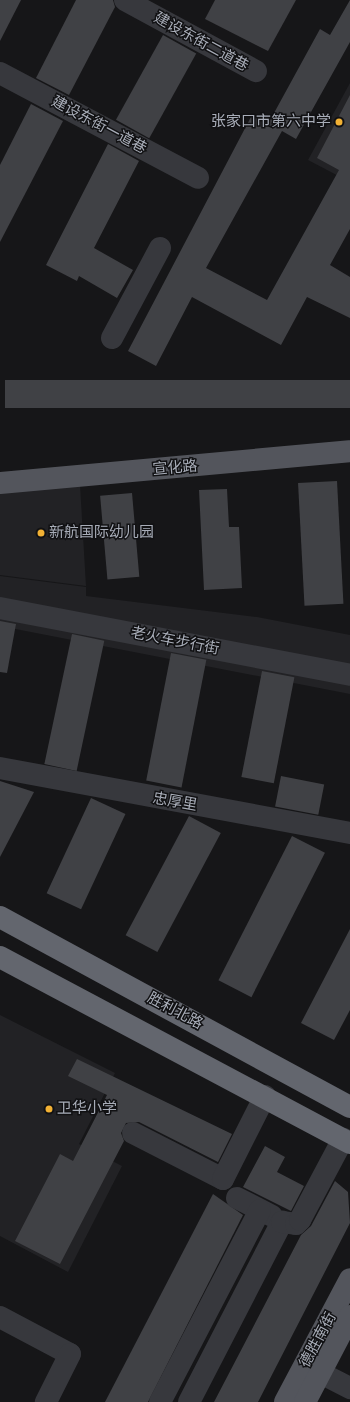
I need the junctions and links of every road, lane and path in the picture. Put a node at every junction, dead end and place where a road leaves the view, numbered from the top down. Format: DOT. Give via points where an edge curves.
graph roads {
  1 [pos="125,0"];
  2 [pos="256,72"];
  3 [pos="0,73"];
  4 [pos="198,178"];
  5 [pos="160,248"];
  6 [pos="112,338"];
  7 [pos="350,440"];
  8 [pos="350,451"];
  9 [pos="0,468"];
  10 [pos="0,483"];
  11 [pos="0,608"];
  12 [pos="350,675"];
  13 [pos="0,768"];
  14 [pos="350,833"];
  15 [pos="0,917"];
  16 [pos="0,957"];
  17 [pos="265,1096"];
  18 [pos="350,1107"];
  19 [pos="133,1133"];
  20 [pos="346,1141"];
  21 [pos="237,1198"];
  22 [pos="260,1210"];
  23 [pos="282,1222"];
  24 [pos="350,1278"];
  25 [pos="0,1316"];
  26 [pos="350,1316"];
  27 [pos="313,1369"];
  28 [pos="350,1388"];
  29 [pos="46,1402"];
  30 [pos="160,1402"];
  31 [pos="189,1402"];
  32 [pos="285,1402"];
  33 [pos="305,1402"];
  1 -- 2 [label="street, 建设东街二道巷"];
  3 -- 4 [label="street, 建设东街一道巷"];
  5 -- 6 [label="street"];
  7 -- 9 [label="main road, 宣化路"];
  8 -- 10 [label="main road, 宣化路"];
  11 -- 12 [label="street, 老火车步行街"];
  13 -- 14 [label="street, 忠厚里"];
  15 -- 18 [label="highway, 胜利北路"];
  16 -- 17 [label="highway"];
  17 -- 19 [label="street" via="223,1178"];
  17 -- 20 [label="highway"];
  20 -- 23 [label="street" via="300,1220 296,1224"];
  21 -- 22 [label="street"];
  22 -- 23 [label="street"];
  22 -- 30 [label="street"];
  23 -- 31 [label="street"];
  24 -- 27 [label="main road, 德胜南街"];
  25 -- 29 [label="street" via="70,1354"];
  26 -- 27 [label="main road, 德胜南街"];
  27 -- 28 [label="street"];
  27 -- 32 [label="main road, 德胜南街"];
  27 -- 33 [label="main road, 德胜南街"];
}
